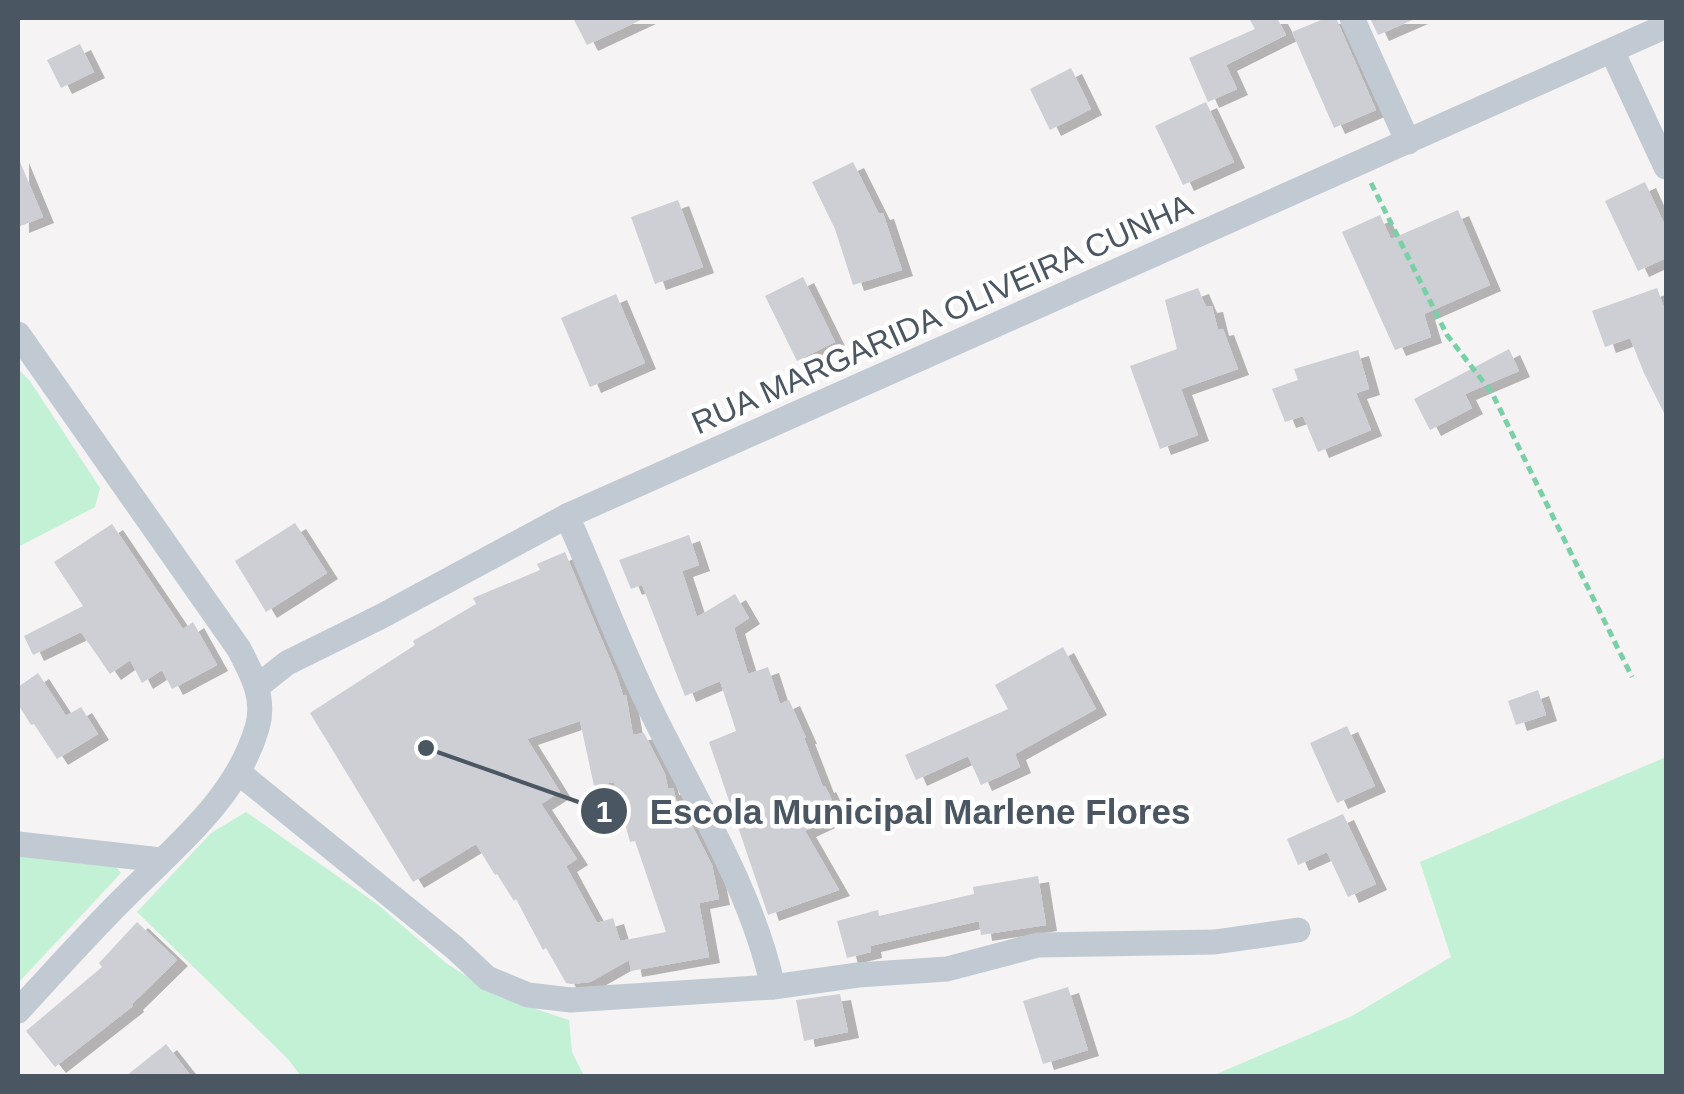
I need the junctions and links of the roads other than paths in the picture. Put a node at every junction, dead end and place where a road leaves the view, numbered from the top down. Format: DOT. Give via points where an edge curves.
graph roads {
  1 [pos="1352,18"];
  2 [pos="1666,26"];
  3 [pos="1612,51"];
  4 [pos="1408,142"];
  5 [pos="1666,166"];
  6 [pos="18,334"];
  7 [pos="567,516"];
  8 [pos="258,686"];
  9 [pos="238,772"];
  10 [pos="18,844"];
  11 [pos="161,860"];
  12 [pos="1298,930"];
  13 [pos="773,987"];
  14 [pos="18,1012"];
  1 -- 4 [label="street"];
  2 -- 3 [label="street, RUA MARGARIDA OLIVEIRA CUNHA"];
  3 -- 4 [label="street, RUA MARGARIDA OLIVEIRA CUNHA"];
  3 -- 5 [label="street"];
  4 -- 7 [label="street, RUA MARGARIDA OLIVEIRA CUNHA"];
  6 -- 8 [label="street"];
  7 -- 8 [label="street, RUA MARGARIDA OLIVEIRA CUNHA" via="287,663"];
  7 -- 13 [label="street" via="647,702 732,871"];
  8 -- 9 [label="street" via="258,726"];
  9 -- 11 [label="street" via="221,800"];
  9 -- 13 [label="street" via="487,978 528,995 570,1000"];
  10 -- 11 [label="street"];
  11 -- 14 [label="street"];
  12 -- 13 [label="street" via="1214,942 1038,946 947,969"];
}
